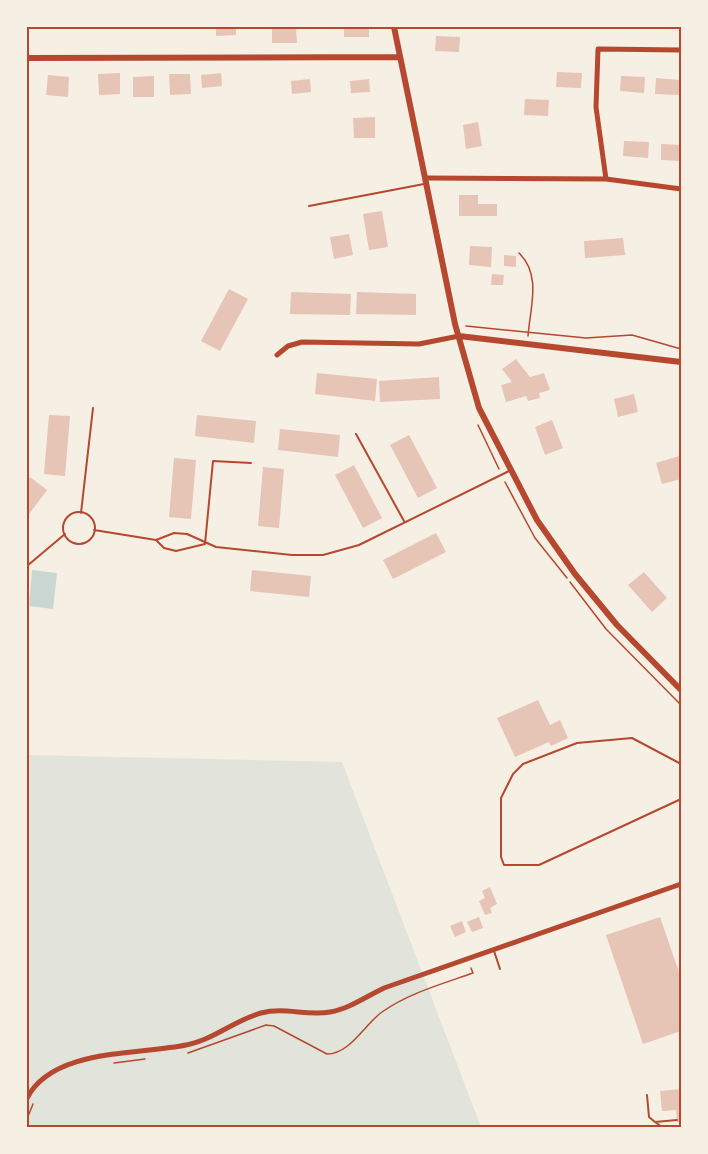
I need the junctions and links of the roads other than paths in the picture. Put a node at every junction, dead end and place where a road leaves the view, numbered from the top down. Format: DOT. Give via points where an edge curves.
graph roads {
  1 [pos="394,27"];
  2 [pos="681,50"];
  3 [pos="399,57"];
  4 [pos="27,58"];
  5 [pos="606,179"];
  6 [pos="426,181"];
  7 [pos="681,189"];
  8 [pos="309,206"];
  9 [pos="459,336"];
  10 [pos="277,355"];
  11 [pos="681,362"];
  12 [pos="93,408"];
  13 [pos="357,434"];
  14 [pos="251,463"];
  15 [pos="509,471"];
  16 [pos="81,513"];
  17 [pos="404,521"];
  18 [pos="94,530"];
  19 [pos="64,534"];
  20 [pos="156,540"];
  21 [pos="205,544"];
  22 [pos="27,566"];
  23 [pos="681,690"];
  24 [pos="681,764"];
  25 [pos="681,799"];
  26 [pos="681,884"];
  27 [pos="494,951"];
  28 [pos="500,969"];
  29 [pos="646,1095"];
  30 [pos="27,1098"];
  31 [pos="677,1120"];
  32 [pos="655,1122"];
  33 [pos="662,1127"];
  1 -- 3 [label="street"];
  2 -- 5 [label="street" via="598,49 596,107"];
  3 -- 4 [label="street"];
  3 -- 6 [label="street"];
  5 -- 6 [label="street"];
  5 -- 7 [label="street"];
  6 -- 8 [label="lane"];
  6 -- 9 [label="street"];
  9 -- 10 [label="street" via="419,345 302,342"];
  9 -- 11 [label="street"];
  9 -- 15 [label="street" via="479,408"];
  12 -- 16 [label="lane"];
  13 -- 17 [label="lane"];
  14 -- 21 [label="lane" via="213,461"];
  15 -- 17 [label="lane"];
  15 -- 23 [label="street" via="537,520 593,599"];
  16 -- 18 [label="lane" via="93,519"];
  16 -- 19 [label="lane" via="67,518"];
  17 -- 21 [label="lane" via="359,545 323,555"];
  18 -- 19 [label="lane" via="91,538 82,543 71,541"];
  18 -- 20 [label="lane"];
  19 -- 22 [label="lane"];
  20 -- 21 [label="lane" via="180,534"];
  20 -- 21 [label="lane" via="164,548 176,551"];
  24 -- 25 [label="lane" via="632,738 577,743 523,764 514,772 501,798 501,857 504,865 510,867 539,865"];
  26 -- 27 [label="street"];
  27 -- 28 [label="lane"];
  27 -- 30 [label="street" via="384,987 343,1009 265,1012 242,1018 192,1044 79,1061 45,1076"];
  29 -- 32 [label="lane" via="649,1117"];
  31 -- 32 [label="lane"];
  32 -- 33 [label="lane"];
}
